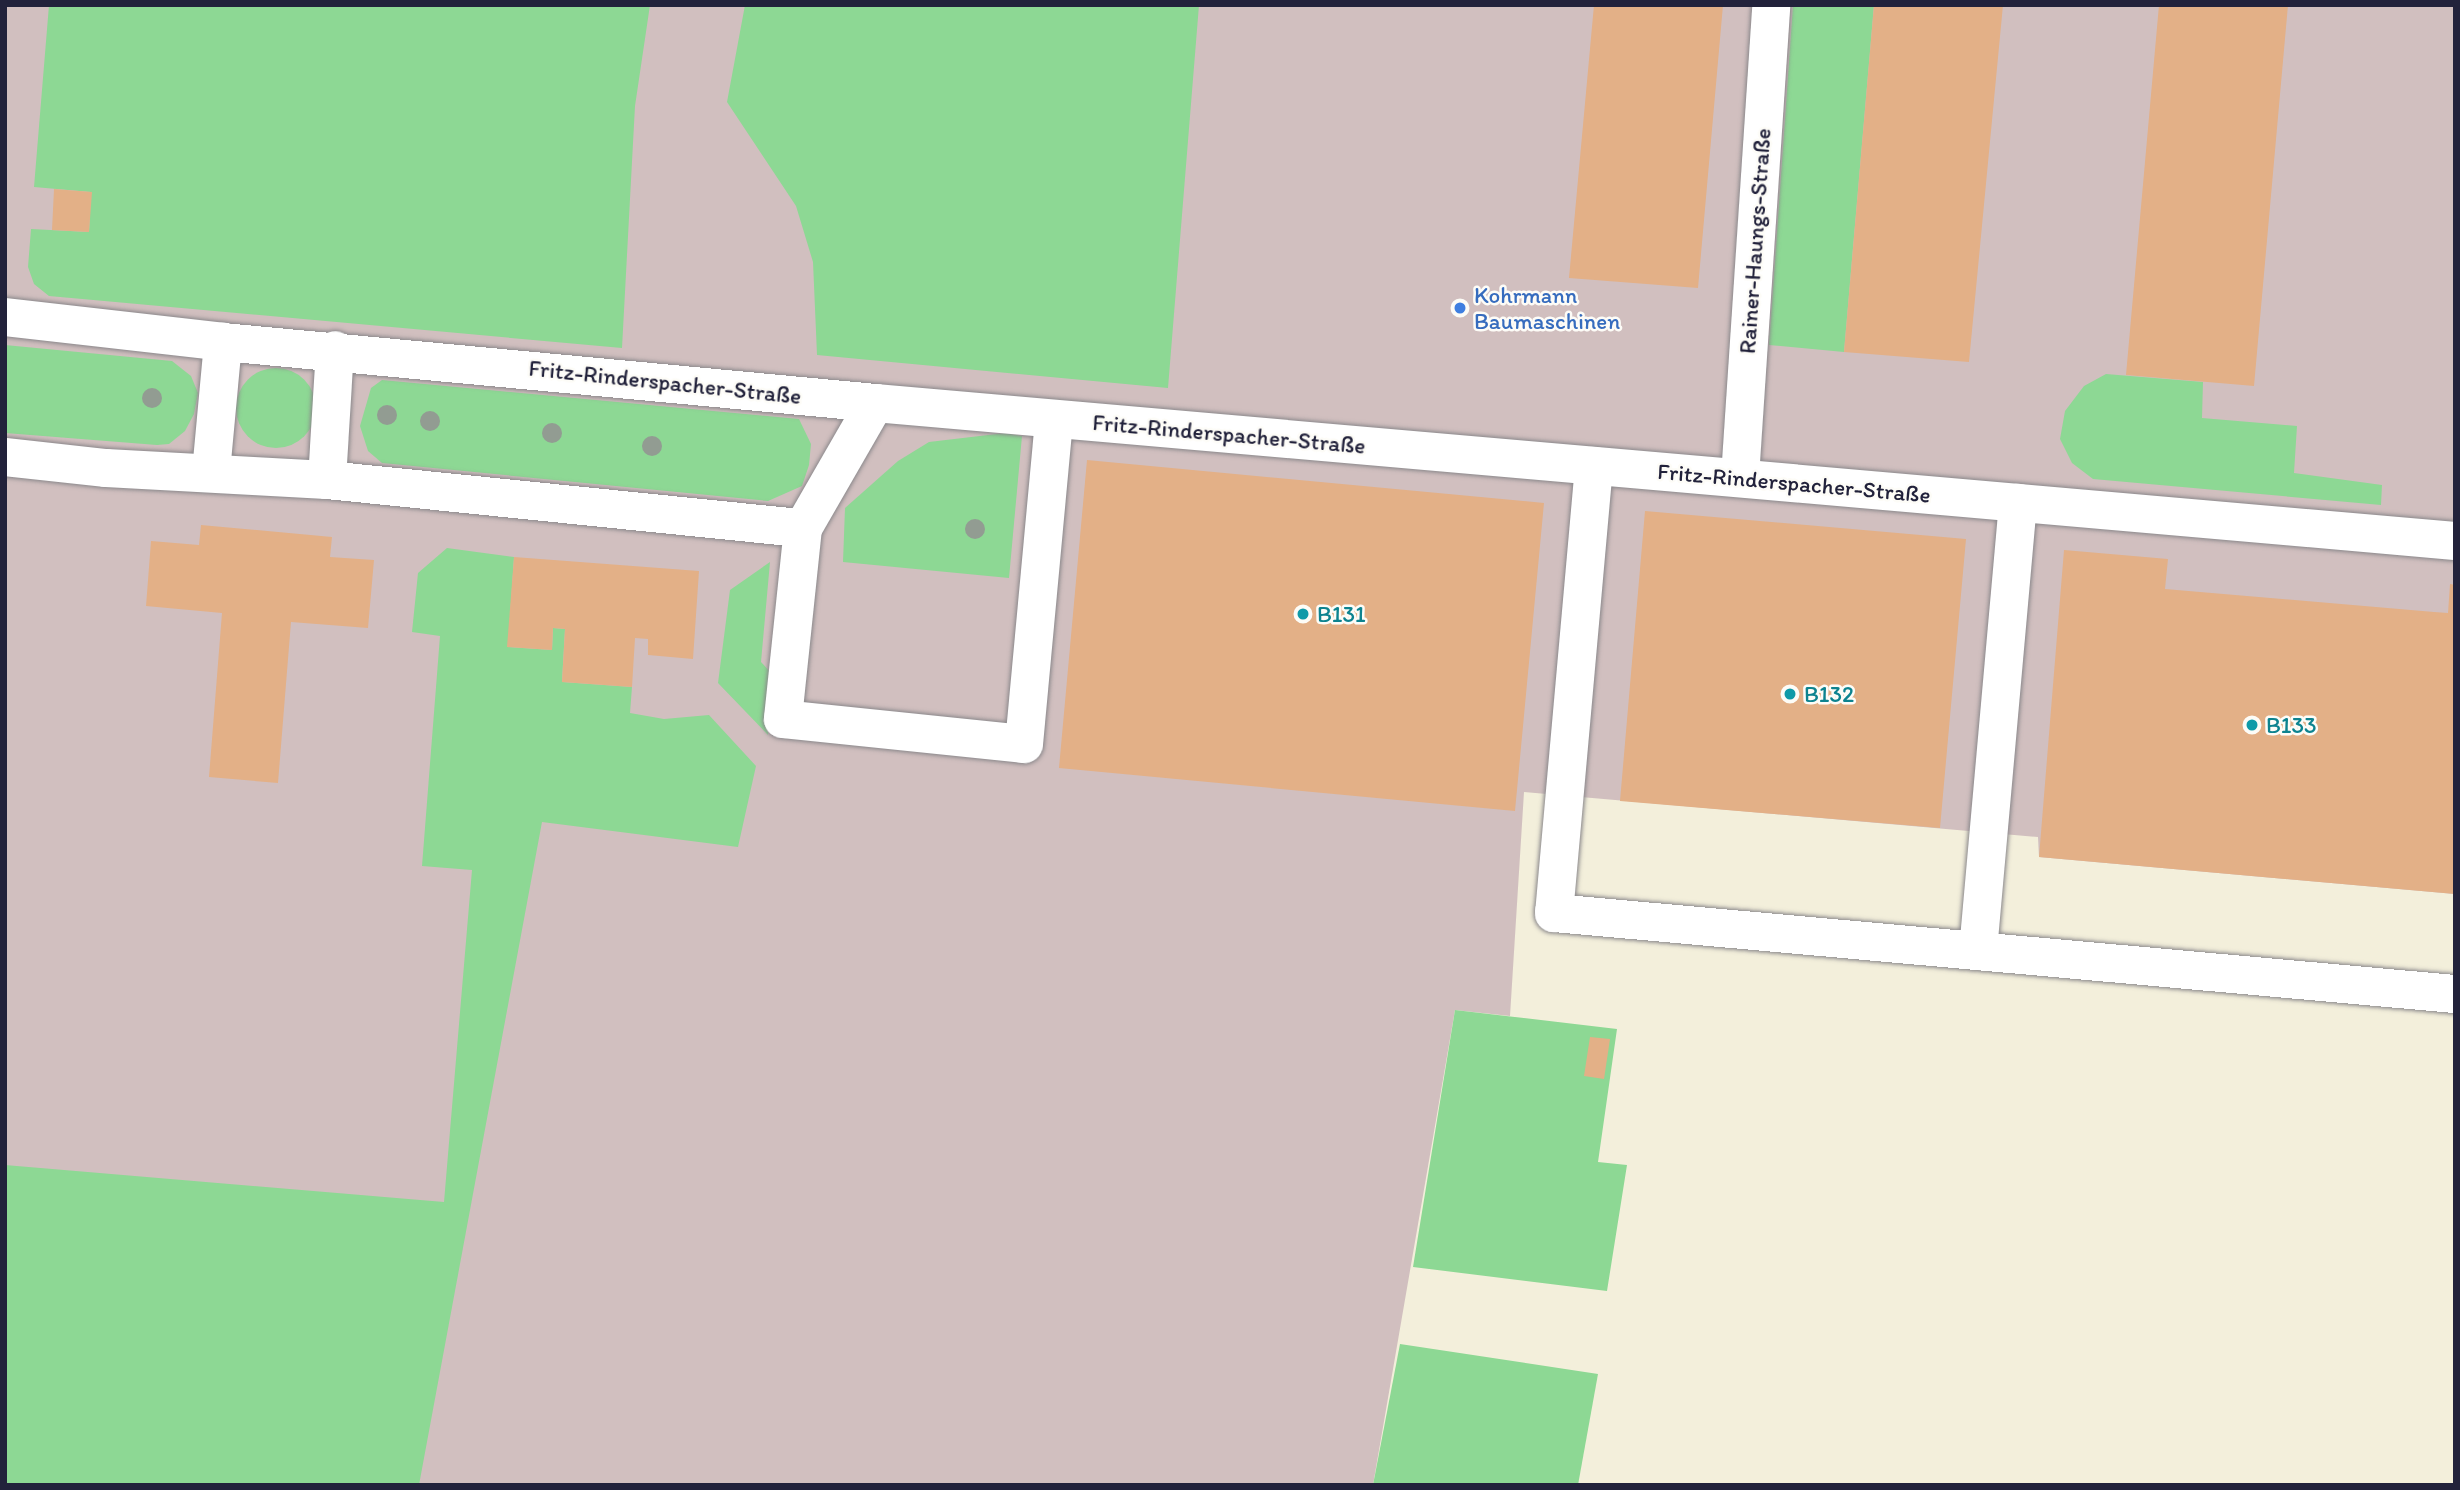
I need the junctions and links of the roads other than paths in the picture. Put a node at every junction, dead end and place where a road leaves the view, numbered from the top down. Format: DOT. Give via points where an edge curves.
graph roads {
  1 [pos="1771,5"];
  2 [pos="5,317"];
  3 [pos="223,342"];
  4 [pos="335,350"];
  5 [pos="875,403"];
  6 [pos="1054,419"];
  7 [pos="5,457"];
  8 [pos="1594,466"];
  9 [pos="211,472"];
  10 [pos="1740,477"];
  11 [pos="327,480"];
  12 [pos="2018,503"];
  13 [pos="803,527"];
  14 [pos="2455,541"];
  15 [pos="1978,951"];
  16 [pos="2455,994"];
  1 -- 10 [label="street, Rainer-Haungs-Straße"];
  2 -- 3 [label="street, Fritz-Rinderspacher-Straße"];
  3 -- 4 [label="street, Fritz-Rinderspacher-Straße"];
  3 -- 9 [label="street"];
  4 -- 5 [label="street, Fritz-Rinderspacher-Straße"];
  4 -- 11 [label="street"];
  5 -- 6 [label="street, Fritz-Rinderspacher-Straße"];
  5 -- 13 [label="street"];
  6 -- 8 [label="street, Fritz-Rinderspacher-Straße"];
  6 -- 13 [label="street" via="1024,744 783,719"];
  7 -- 9 [label="street"];
  8 -- 10 [label="street, Fritz-Rinderspacher-Straße"];
  8 -- 15 [label="street" via="1554,913"];
  9 -- 11 [label="street"];
  10 -- 12 [label="street, Fritz-Rinderspacher-Straße"];
  11 -- 13 [label="street"];
  12 -- 14 [label="street, Fritz-Rinderspacher-Straße"];
  12 -- 15 [label="street"];
  15 -- 16 [label="street"];
}
